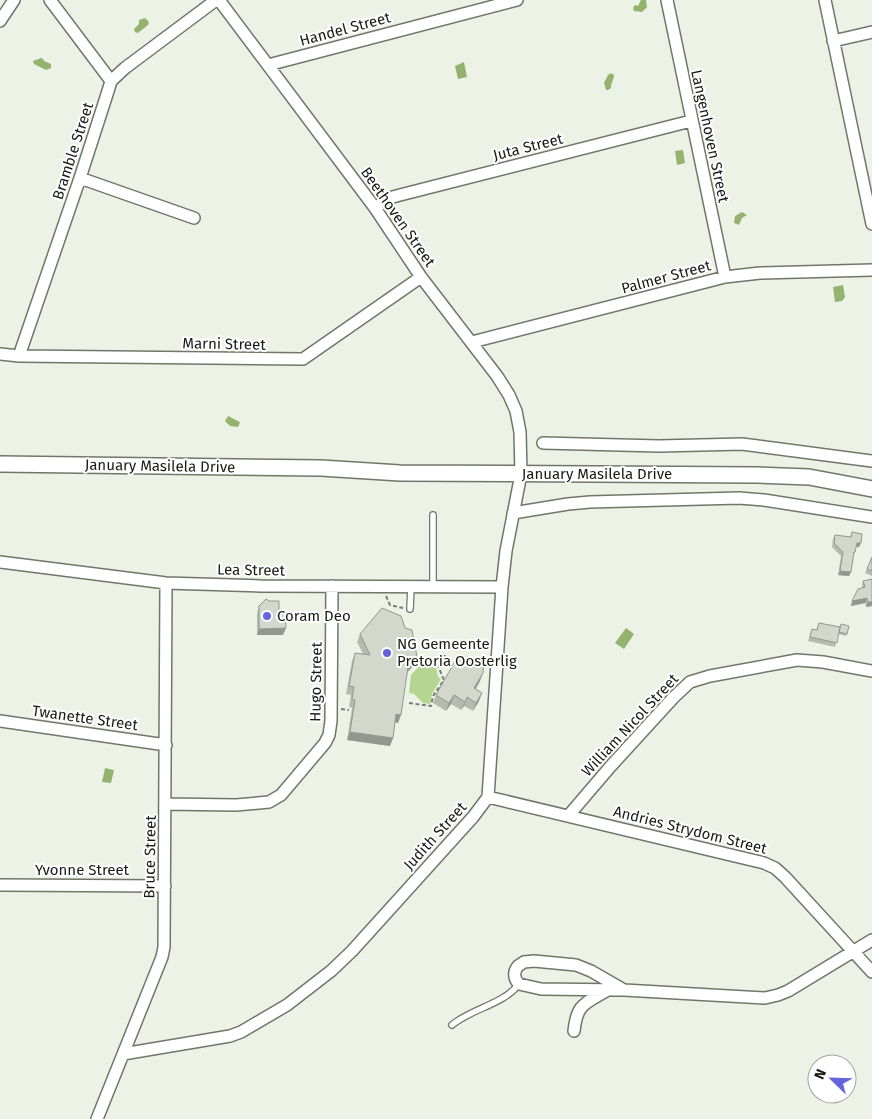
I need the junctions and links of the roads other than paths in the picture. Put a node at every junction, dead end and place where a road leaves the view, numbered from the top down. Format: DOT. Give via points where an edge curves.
graph roads {
  1 [pos="14,0"];
  2 [pos="50,0"];
  3 [pos="218,0"];
  4 [pos="517,0"];
  5 [pos="667,0"];
  6 [pos="825,0"];
  7 [pos="0,21"];
  8 [pos="872,32"];
  9 [pos="833,40"];
  10 [pos="268,66"];
  11 [pos="111,81"];
  12 [pos="691,121"];
  13 [pos="80,178"];
  14 [pos="869,191"];
  15 [pos="376,208"];
  16 [pos="194,218"];
  17 [pos="872,224"];
  18 [pos="872,270"];
  19 [pos="421,277"];
  20 [pos="725,277"];
  21 [pos="472,342"];
  22 [pos="0,354"];
  23 [pos="19,356"];
  24 [pos="542,443"];
  25 [pos="872,461"];
  26 [pos="0,464"];
  27 [pos="521,469"];
  28 [pos="872,481"];
  29 [pos="872,490"];
  30 [pos="512,513"];
  31 [pos="434,515"];
  32 [pos="872,517"];
  33 [pos="0,562"];
  34 [pos="166,583"];
  35 [pos="332,586"];
  36 [pos="411,586"];
  37 [pos="433,587"];
  38 [pos="502,587"];
  39 [pos="410,610"];
  40 [pos="872,671"];
  41 [pos="0,721"];
  42 [pos="166,745"];
  43 [pos="488,797"];
  44 [pos="166,804"];
  45 [pos="569,815"];
  46 [pos="0,885"];
  47 [pos="164,886"];
  48 [pos="872,940"];
  49 [pos="853,951"];
  50 [pos="872,972"];
  51 [pos="519,984"];
  52 [pos="607,990"];
  53 [pos="624,990"];
  54 [pos="452,1025"];
  55 [pos="574,1031"];
  56 [pos="123,1054"];
  57 [pos="97,1119"];
  1 -- 7 [label="street"];
  2 -- 11 [label="street"];
  3 -- 10 [label="street, Beethoven Street"];
  3 -- 11 [label="street"];
  4 -- 10 [label="street, Handel Street"];
  5 -- 12 [label="street, Langenhoven Street"];
  6 -- 9 [label="street"];
  8 -- 9 [label="street"];
  9 -- 14 [label="street"];
  10 -- 15 [label="street, Beethoven Street"];
  11 -- 13 [label="street, Bramble Street"];
  12 -- 15 [label="street, Juta Street" via="389,198"];
  12 -- 20 [label="street, Langenhoven Street"];
  13 -- 16 [label="street"];
  13 -- 23 [label="street, Bramble Street"];
  14 -- 17 [label="street"];
  15 -- 19 [label="street, Beethoven Street"];
  18 -- 20 [label="street, Palmer Street"];
  19 -- 21 [label="street, Beethoven Street"];
  19 -- 23 [label="street, Marni Street" via="303,360"];
  20 -- 21 [label="street, Palmer Street"];
  21 -- 27 [label="street, Beethoven Street" via="513,404 520,432"];
  22 -- 23 [label="street, Marni Street"];
  24 -- 25 [label="street" via="742,444"];
  26 -- 27 [label="main road, January Masilela Drive" via="321,468 400,464"];
  27 -- 28 [label="main road, January Masilela Drive" via="652,465 808,470"];
  27 -- 29 [label="main road, January Masilela Drive" via="791,476"];
  27 -- 30 [label="street, Judith Street"];
  30 -- 32 [label="street" via="590,502 739,498"];
  30 -- 38 [label="street, Judith Street"];
  31 -- 37 [label="lane"];
  33 -- 34 [label="street, Lea Street"];
  34 -- 35 [label="street, Lea Street"];
  34 -- 42 [label="street, Bruce Street"];
  35 -- 36 [label="street, Lea Street"];
  35 -- 44 [label="street, Hugo Street" via="331,721 324,743 281,795 269,802"];
  36 -- 37 [label="street, Lea Street"];
  36 -- 39 [label="lane"];
  37 -- 38 [label="street, Lea Street"];
  38 -- 43 [label="street, Judith Street"];
  40 -- 45 [label="street, William Nicol Street" via="797,660 690,682"];
  41 -- 42 [label="street, Twanette Street"];
  42 -- 44 [label="street, Bruce Street"];
  43 -- 45 [label="street, Andries Strydom Street"];
  43 -- 56 [label="street, Judith Street" via="352,952 288,1005 230,1036"];
  44 -- 47 [label="street, Bruce Street"];
  45 -- 49 [label="street, Andries Strydom Street" via="775,868"];
  46 -- 47 [label="street, Yvonne Street"];
  47 -- 56 [label="street, Bruce Street" via="162,957"];
  48 -- 49 [label="street"];
  49 -- 50 [label="street, Andries Strydom Street"];
  49 -- 53 [label="street" via="788,991 771,997"];
  51 -- 52 [label="street" via="535,988"];
  51 -- 53 [label="street" via="514,975 518,966 540,961 580,966"];
  51 -- 54 [label="lane" via="513,992 474,1010"];
  52 -- 53 [label="street"];
  52 -- 55 [label="street" via="580,1007"];
  56 -- 57 [label="street, Bruce Street"];
}
